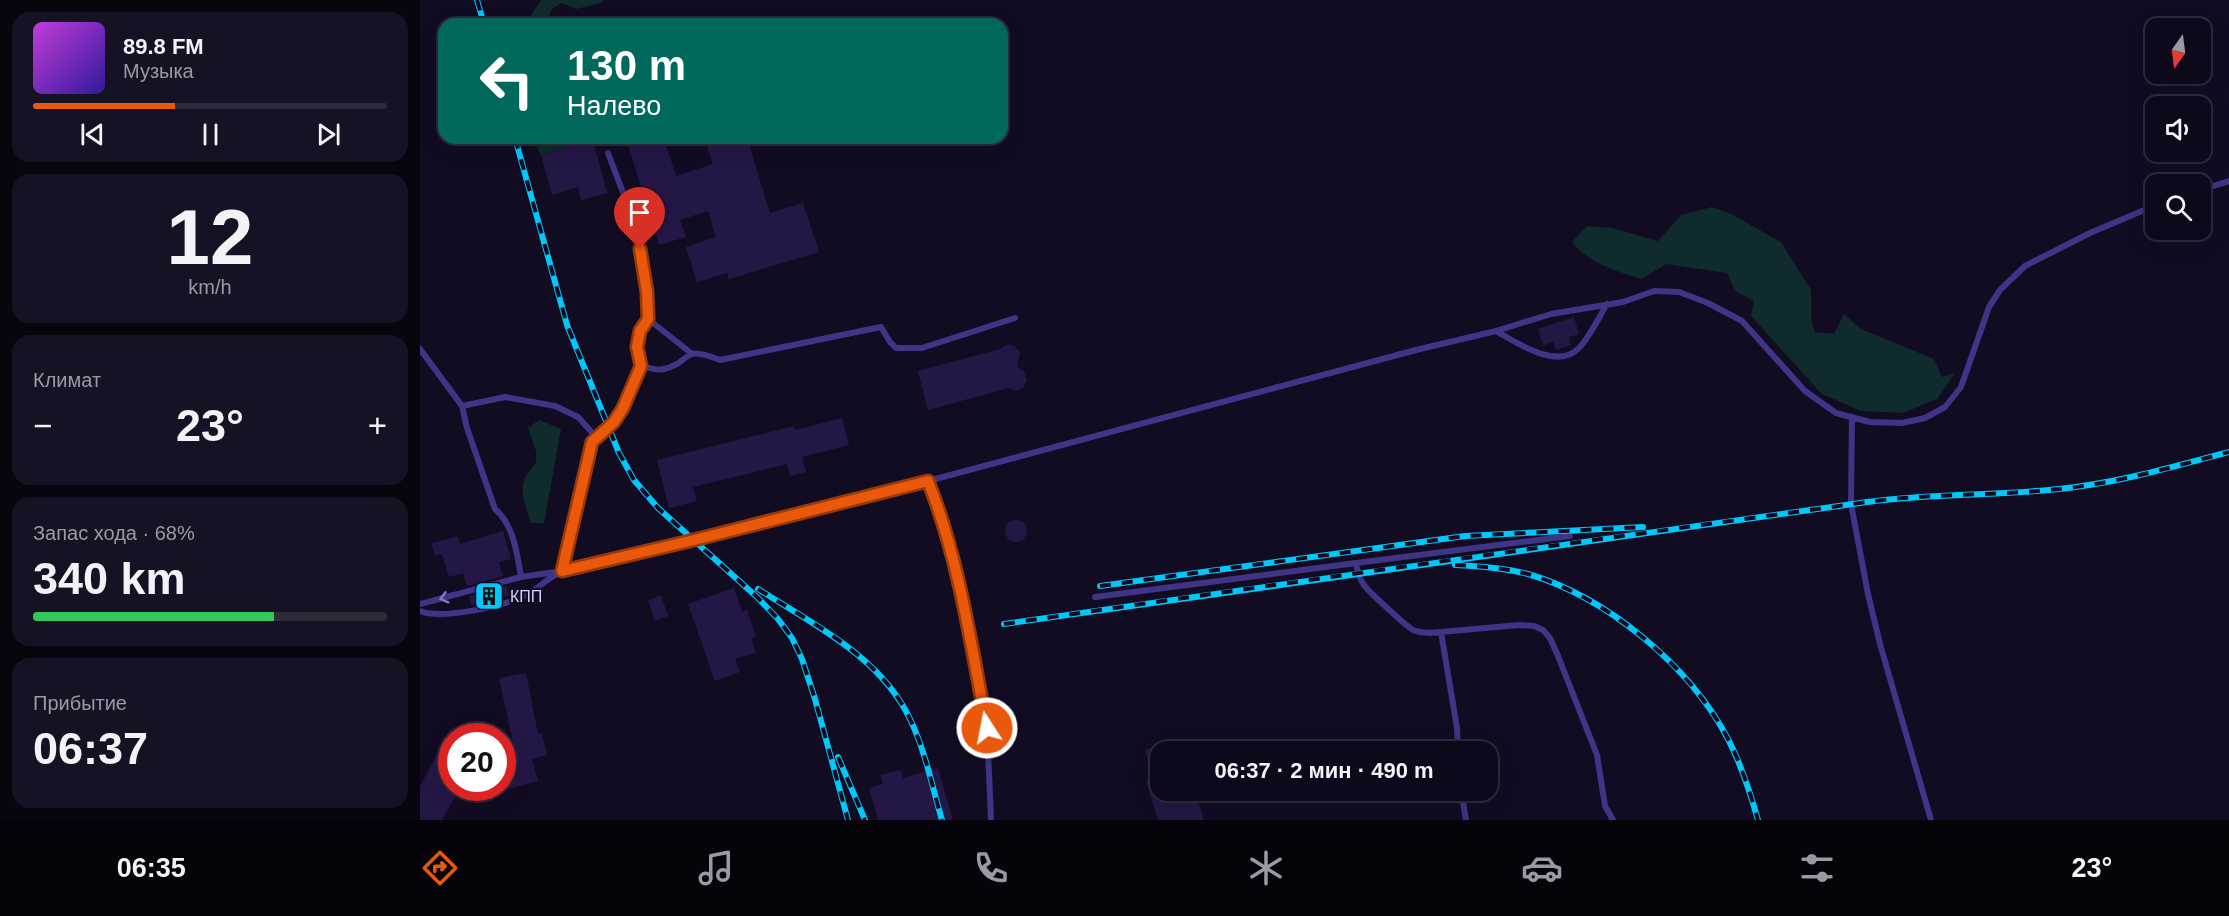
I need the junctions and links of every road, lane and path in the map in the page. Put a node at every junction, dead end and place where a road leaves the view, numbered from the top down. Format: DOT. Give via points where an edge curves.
graph roads {
  1 [pos="608,153"];
  2 [pos="2229,181"];
  3 [pos="2211,187"];
  4 [pos="2145,210"];
  5 [pos="1607,304"];
  6 [pos="1015,318"];
  7 [pos="648,319"];
  8 [pos="1496,331"];
  9 [pos="420,349"];
  10 [pos="691,353"];
  11 [pos="641,366"];
  12 [pos="462,406"];
  13 [pos="1852,417"];
  14 [pos="596,437"];
  15 [pos="928,481"];
  16 [pos="1570,536"];
  17 [pos="1356,563"];
  18 [pos="562,571"];
  19 [pos="521,577"];
  20 [pos="1095,597"];
  21 [pos="420,604"];
  22 [pos="420,611"];
  23 [pos="1441,632"];
  24 [pos="1458,741"];
  25 [pos="1463,801"];
  26 [pos="991,820"];
  27 [pos="1466,820"];
  28 [pos="1613,820"];
  29 [pos="1931,820"];
  1 -- 7 [label="lane" via="636,227"];
  2 -- 3 [label="lane"];
  4 -- 13 [label="lane" via="2025,266 2000,290 1989,307 1961,387 1945,407 1925,418 1902,423"];
  5 -- 8 [label="lane" via="1551,314"];
  5 -- 8 [label="lane" via="1578,350 1566,355 1550,357"];
  5 -- 13 [label="lane" via="1654,291 1679,292 1708,303 1742,321 1805,391 1836,413"];
  6 -- 10 [label="lane" via="922,348 896,348 881,327 720,360"];
  7 -- 10 [label="lane"];
  7 -- 11 [label="lane" via="640,331 637,347"];
  8 -- 15 [label="lane"];
  9 -- 12 [label="lane"];
  10 -- 11 [label="lane" via="662,370"];
  11 -- 14 [label="lane" via="618,416"];
  12 -- 14 [label="lane" via="505,397 555,406 578,417"];
  12 -- 19 [label="lane" via="495,509 511,533"];
  13 -- 29 [label="lane" via="1851,504 1868,594"];
  14 -- 18 [label="lane" via="584,471"];
  15 -- 18 [label="lane"];
  15 -- 26 [label="lane" via="940,509 963,601 987,728"];
  16 -- 17 [label="lane"];
  17 -- 20 [label="lane"];
  17 -- 23 [label="lane" via="1364,585 1406,625 1421,632"];
  18 -- 19 [label="lane"];
  18 -- 22 [label="lane" via="522,597 459,613"];
  19 -- 21 [label="lane, one-way"];
  23 -- 24 [label="lane"];
  23 -- 28 [label="lane" via="1519,625 1543,630 1558,656 1597,755 1605,806"];
  25 -- 27 [label="lane"];
}
